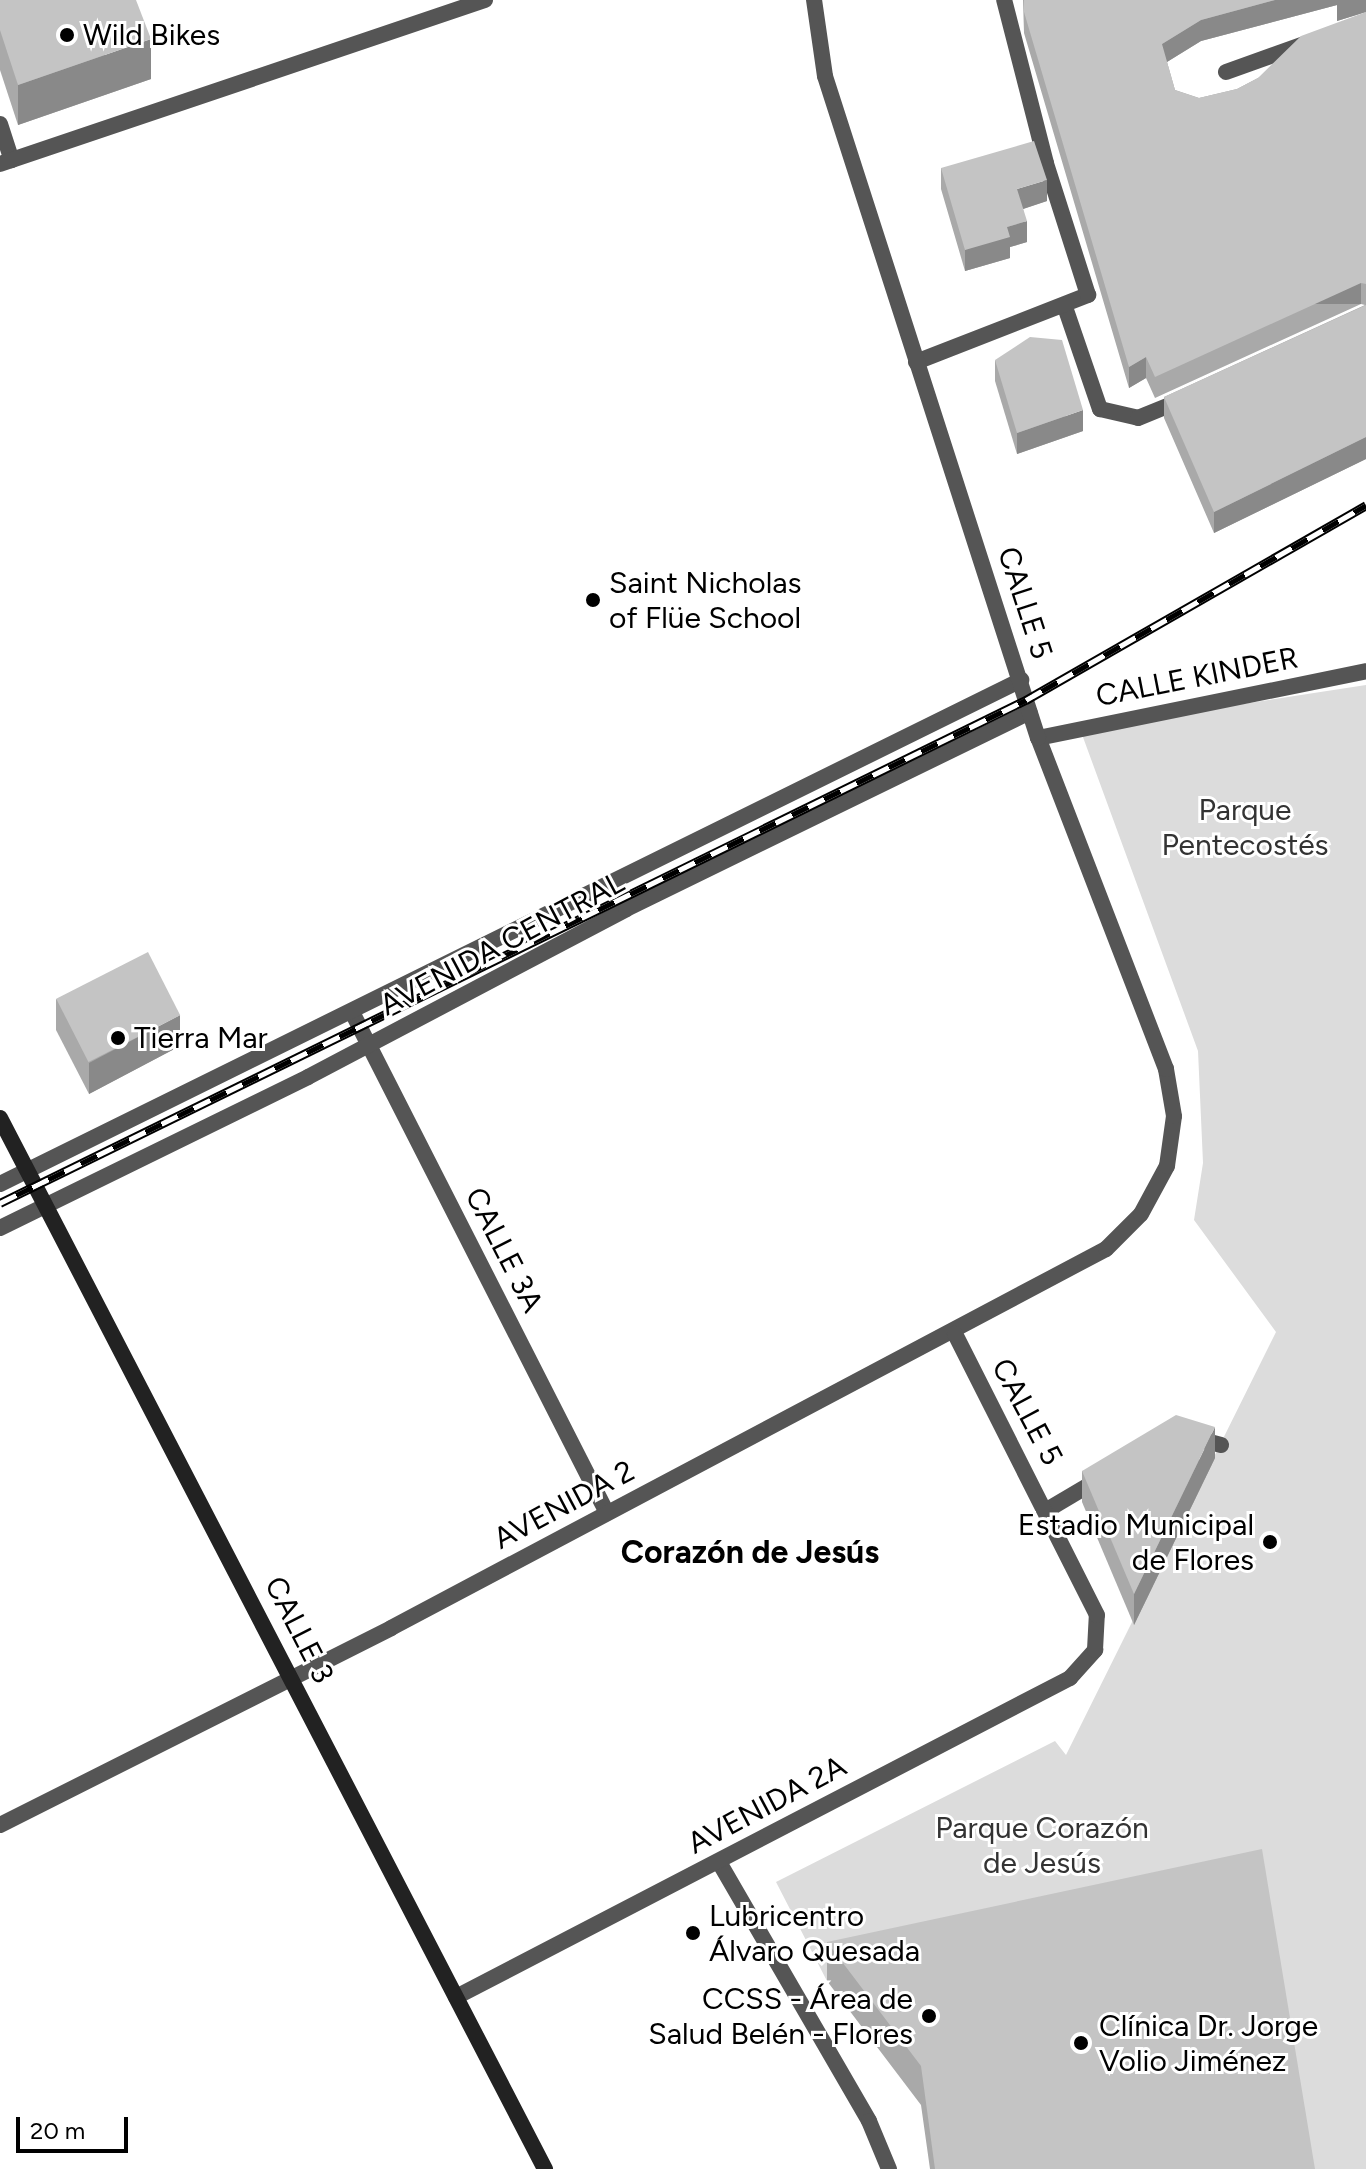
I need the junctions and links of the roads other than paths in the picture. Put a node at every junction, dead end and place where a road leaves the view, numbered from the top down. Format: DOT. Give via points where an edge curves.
graph roads {
  1 [pos="485,0"];
  2 [pos="814,0"];
  3 [pos="1004,0"];
  4 [pos="1324,37"];
  5 [pos="1226,72"];
  6 [pos="0,124"];
  7 [pos="6,162"];
  8 [pos="1065,307"];
  9 [pos="916,362"];
  10 [pos="1201,392"];
  11 [pos="1366,671"];
  12 [pos="1021,680"];
  13 [pos="1030,712"];
  14 [pos="1038,738"];
  15 [pos="352,1012"];
  16 [pos="369,1045"];
  17 [pos="0,1118"];
  18 [pos="28,1169"];
  19 [pos="0,1184"];
  20 [pos="46,1205"];
  21 [pos="1141,1214"];
  22 [pos="0,1228"];
  23 [pos="955,1334"];
  24 [pos="1177,1433"];
  25 [pos="1221,1445"];
  26 [pos="1112,1471"];
  27 [pos="1047,1510"];
  28 [pos="607,1513"];
  29 [pos="1095,1650"];
  30 [pos="292,1677"];
  31 [pos="0,1825"];
  32 [pos="719,1862"];
  33 [pos="456,1997"];
  34 [pos="545,2169"];
  35 [pos="889,2169"];
  1 -- 7 [label="street"];
  2 -- 9 [label="street, CALLE 5" via="825,76"];
  3 -- 8 [label="street" via="1046,163 1088,295"];
  4 -- 5 [label="street"];
  6 -- 7 [label="street"];
  8 -- 9 [label="street"];
  8 -- 10 [label="street" via="1100,409 1138,418"];
  9 -- 12 [label="street, CALLE 5"];
  11 -- 14 [label="street, CALLE KINDER"];
  12 -- 13 [label="street, CALLE 5"];
  12 -- 15 [label="street, AVENIDA CENTRAL"];
  13 -- 14 [label="street, CALLE 5"];
  13 -- 16 [label="street, AVENIDA CENTRAL" via="626,909"];
  14 -- 21 [label="street, CALLE 5" via="1166,1069 1174,1116 1167,1166"];
  15 -- 16 [label="street, CALLE 3A"];
  15 -- 18 [label="street, AVENIDA CENTRAL"];
  16 -- 20 [label="street, AVENIDA CENTRAL"];
  16 -- 28 [label="street, CALLE 3A"];
  17 -- 18 [label="main road, CALLE 3"];
  18 -- 19 [label="street, AVENIDA CENTRAL"];
  18 -- 20 [label="main road, CALLE 3"];
  20 -- 22 [label="street, AVENIDA CENTRAL"];
  20 -- 30 [label="main road, CALLE 3"];
  21 -- 23 [label="street, AVENIDA 2" via="1106,1249"];
  23 -- 27 [label="street, CALLE 5"];
  23 -- 28 [label="street, AVENIDA 2"];
  24 -- 25 [label="street"];
  26 -- 27 [label="street"];
  27 -- 29 [label="street, CALLE 5" via="1097,1615"];
  28 -- 30 [label="street, AVENIDA 2"];
  29 -- 32 [label="street, AVENIDA 2A" via="1070,1678"];
  30 -- 31 [label="street, AVENIDA 2"];
  30 -- 33 [label="main road, CALLE 3"];
  32 -- 33 [label="street, AVENIDA 2A"];
  32 -- 35 [label="street" via="869,2121"];
  33 -- 34 [label="main road, CALLE 3"];
}
